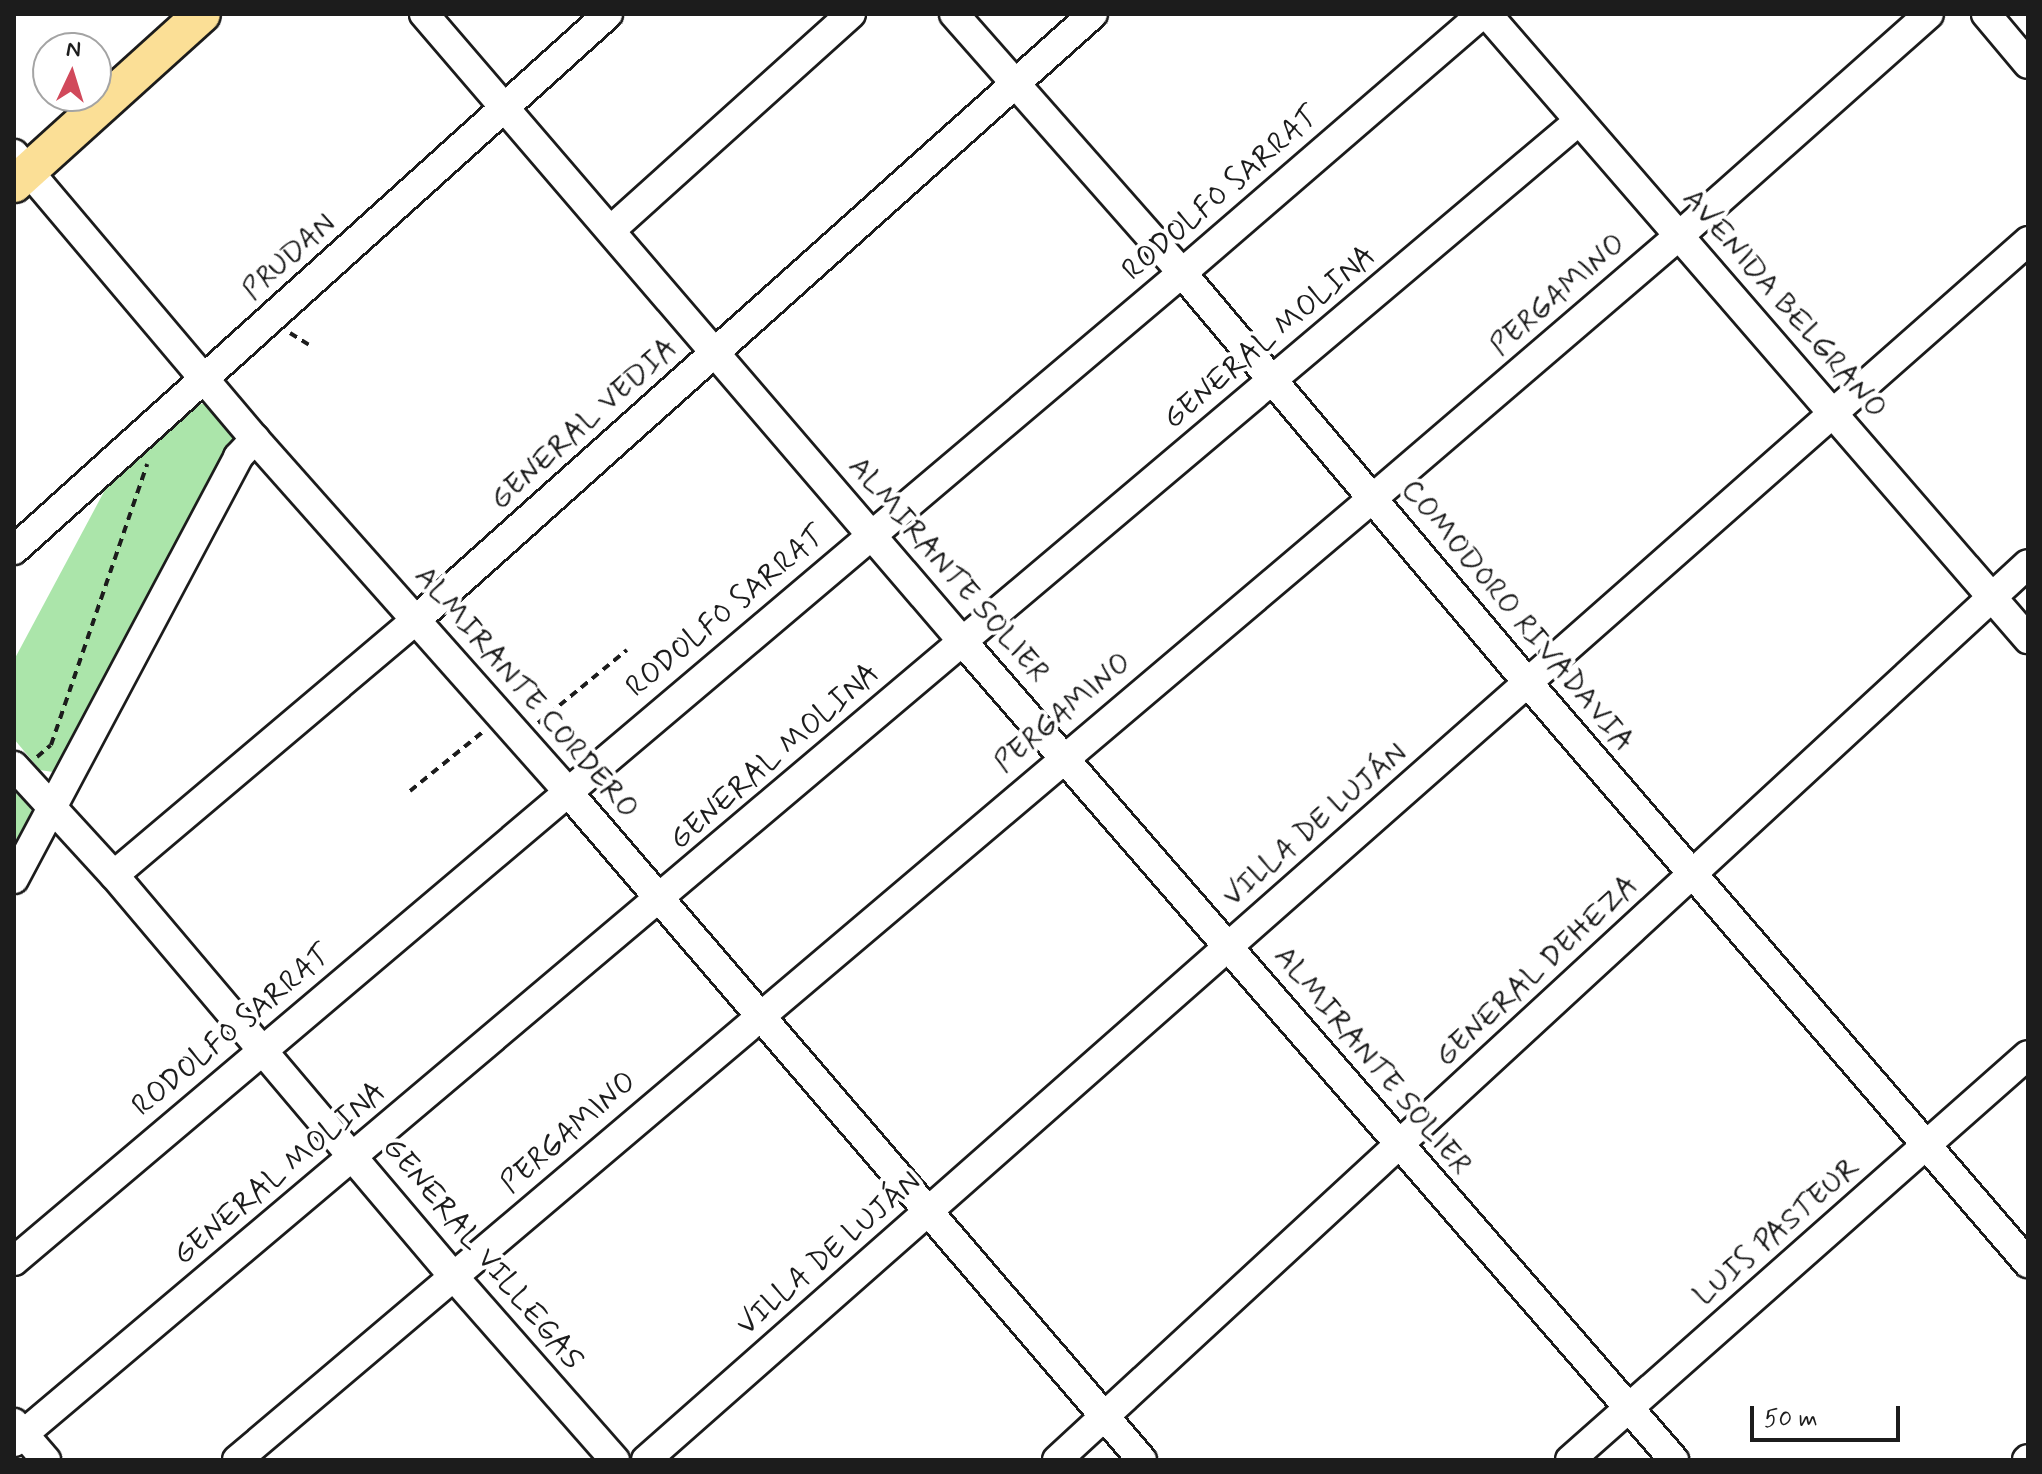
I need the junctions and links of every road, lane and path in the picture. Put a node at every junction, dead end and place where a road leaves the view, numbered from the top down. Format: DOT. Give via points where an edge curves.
graph roads {
  1 [pos="202,14"];
  2 [pos="424,14"];
  3 [pos="608,14"];
  4 [pos="851,14"];
  5 [pos="954,14"];
  6 [pos="1093,14"];
  7 [pos="1484,14"];
  8 [pos="1929,14"];
  9 [pos="1986,14"];
  10 [pos="2028,64"];
  11 [pos="1016,83"];
  12 [pos="505,108"];
  13 [pos="1579,121"];
  14 [pos="19,170"];
  15 [pos="611,230"];
  16 [pos="1679,236"];
  17 [pos="2028,241"];
  18 [pos="1182,273"];
  19 [pos="282,328"];
  20 [pos="309,345"];
  21 [pos="715,352"];
  22 [pos="205,378"];
  23 [pos="1273,380"];
  24 [pos="1834,413"];
  25 [pos="255,439"];
  26 [pos="151,452"];
  27 [pos="1373,498"];
  28 [pos="871,533"];
  29 [pos="14,550"];
  30 [pos="2028,564"];
  31 [pos="1992,597"];
  32 [pos="417,619"];
  33 [pos="2028,639"];
  34 [pos="963,642"];
  35 [pos="627,650"];
  36 [pos="1528,683"];
  37 [pos="511,727"];
  38 [pos="1065,756"];
  39 [pos="17,769"];
  40 [pos="410,791"];
  41 [pos="567,791"];
  42 [pos="53,807"];
  43 [pos="114,875"];
  44 [pos="1692,875"];
  45 [pos="14,879"];
  46 [pos="661,900"];
  47 [pos="1229,945"];
  48 [pos="758,1016"];
  49 [pos="262,1049"];
  50 [pos="2028,1055"];
  51 [pos="1928,1144"];
  52 [pos="1399,1146"];
  53 [pos="355,1156"];
  54 [pos="927,1213"];
  55 [pos="14,1261"];
  56 [pos="2028,1263"];
  57 [pos="454,1277"];
  58 [pos="1629,1408"];
  59 [pos="1103,1416"];
  60 [pos="17,1433"];
  61 [pos="46,1460"];
  62 [pos="237,1460"];
  63 [pos="615,1460"];
  64 [pos="646,1460"];
  65 [pos="1057,1460"];
  66 [pos="1142,1460"];
  67 [pos="1570,1460"];
  68 [pos="1674,1460"];
  1 -- 14 [label="main road"];
  2 -- 12 [label="street, ALMIRANTE SOLIER"];
  3 -- 12 [label="street, PRUDAN"];
  4 -- 15 [label="street"];
  5 -- 11 [label="street, COMODORO RIVADAVIA"];
  6 -- 11 [label="street, GENERAL VEDIA"];
  7 -- 13 [label="street, AVENIDA BELGRANO"];
  7 -- 18 [label="street, RODOLFO SARRAT"];
  8 -- 16 [label="street, PERGAMINO"];
  9 -- 10 [label="street"];
  11 -- 18 [label="street, COMODORO RIVADAVIA"];
  11 -- 21 [label="street, GENERAL VEDIA"];
  12 -- 15 [label="street, ALMIRANTE SOLIER"];
  12 -- 22 [label="street, PRUDAN"];
  13 -- 16 [label="street, AVENIDA BELGRANO"];
  13 -- 23 [label="street, GENERAL MOLINA"];
  14 -- 22 [label="street, ALMIRANTE CORDERO"];
  15 -- 21 [label="street, ALMIRANTE SOLIER"];
  16 -- 24 [label="street, AVENIDA BELGRANO"];
  16 -- 27 [label="street, PERGAMINO"];
  17 -- 24 [label="street, VILLA DE LUJÁN"];
  18 -- 23 [label="street, COMODORO RIVADAVIA"];
  18 -- 28 [label="street, RODOLFO SARRAT"];
  19 -- 20 [label="path"];
  21 -- 28 [label="street, ALMIRANTE SOLIER"];
  21 -- 32 [label="street, GENERAL VEDIA"];
  22 -- 25 [label="street, ALMIRANTE CORDERO"];
  22 -- 29 [label="street, PRUDAN"];
  23 -- 27 [label="street, COMODORO RIVADAVIA"];
  23 -- 34 [label="street, GENERAL MOLINA"];
  24 -- 31 [label="street, AVENIDA BELGRANO"];
  24 -- 36 [label="street, VILLA DE LUJÁN"];
  25 -- 32 [label="street, ALMIRANTE CORDERO"];
  25 -- 42 [label="street" via="238,457"];
  26 -- 39 [label="path" via="51,745"];
  27 -- 36 [label="street, COMODORO RIVADAVIA"];
  27 -- 38 [label="street, PERGAMINO"];
  28 -- 34 [label="street, ALMIRANTE SOLIER"];
  28 -- 41 [label="street, RODOLFO SARRAT"];
  30 -- 31 [label="street, GENERAL DEHEZA"];
  31 -- 33 [label="street, AVENIDA BELGRANO"];
  31 -- 44 [label="street, GENERAL DEHEZA"];
  32 -- 37 [label="street, ALMIRANTE CORDERO"];
  32 -- 43 [label="street, GENERAL VEDIA"];
  34 -- 38 [label="street, ALMIRANTE SOLIER"];
  34 -- 46 [label="street, GENERAL MOLINA"];
  35 -- 37 [label="path"];
  36 -- 44 [label="street, COMODORO RIVADAVIA"];
  36 -- 47 [label="street, VILLA DE LUJÁN"];
  37 -- 40 [label="path"];
  37 -- 41 [label="street, ALMIRANTE CORDERO"];
  38 -- 47 [label="street, ALMIRANTE SOLIER"];
  38 -- 48 [label="street, PERGAMINO"];
  39 -- 42 [label="street, GENERAL VILLEGAS"];
  41 -- 46 [label="street, ALMIRANTE CORDERO"];
  41 -- 49 [label="street, RODOLFO SARRAT"];
  42 -- 43 [label="street, GENERAL VILLEGAS"];
  42 -- 45 [label="street"];
  43 -- 49 [label="street, GENERAL VILLEGAS"];
  44 -- 51 [label="street, COMODORO RIVADAVIA"];
  44 -- 52 [label="street, GENERAL DEHEZA"];
  46 -- 48 [label="street, ALMIRANTE CORDERO"];
  46 -- 53 [label="street, GENERAL MOLINA"];
  47 -- 52 [label="street, ALMIRANTE SOLIER"];
  47 -- 54 [label="street, VILLA DE LUJÁN"];
  48 -- 54 [label="street, ALMIRANTE CORDERO"];
  48 -- 57 [label="street, PERGAMINO"];
  49 -- 53 [label="street, GENERAL VILLEGAS"];
  49 -- 55 [label="street, RODOLFO SARRAT"];
  50 -- 51 [label="street, LUIS PASTEUR"];
  51 -- 56 [label="street, COMODORO RIVADAVIA"];
  51 -- 58 [label="street, LUIS PASTEUR"];
  52 -- 58 [label="street, ALMIRANTE SOLIER"];
  52 -- 59 [label="street, GENERAL DEHEZA"];
  53 -- 57 [label="street, GENERAL VILLEGAS"];
  53 -- 60 [label="street, GENERAL MOLINA"];
  54 -- 59 [label="street, ALMIRANTE CORDERO"];
  54 -- 64 [label="street, VILLA DE LUJÁN"];
  57 -- 62 [label="street, PERGAMINO"];
  57 -- 63 [label="street, GENERAL VILLEGAS"];
  58 -- 67 [label="street, LUIS PASTEUR"];
  58 -- 68 [label="street, ALMIRANTE SOLIER"];
  59 -- 65 [label="street, GENERAL DEHEZA"];
  59 -- 66 [label="street, ALMIRANTE CORDERO"];
  60 -- 61 [label="street"];
}
